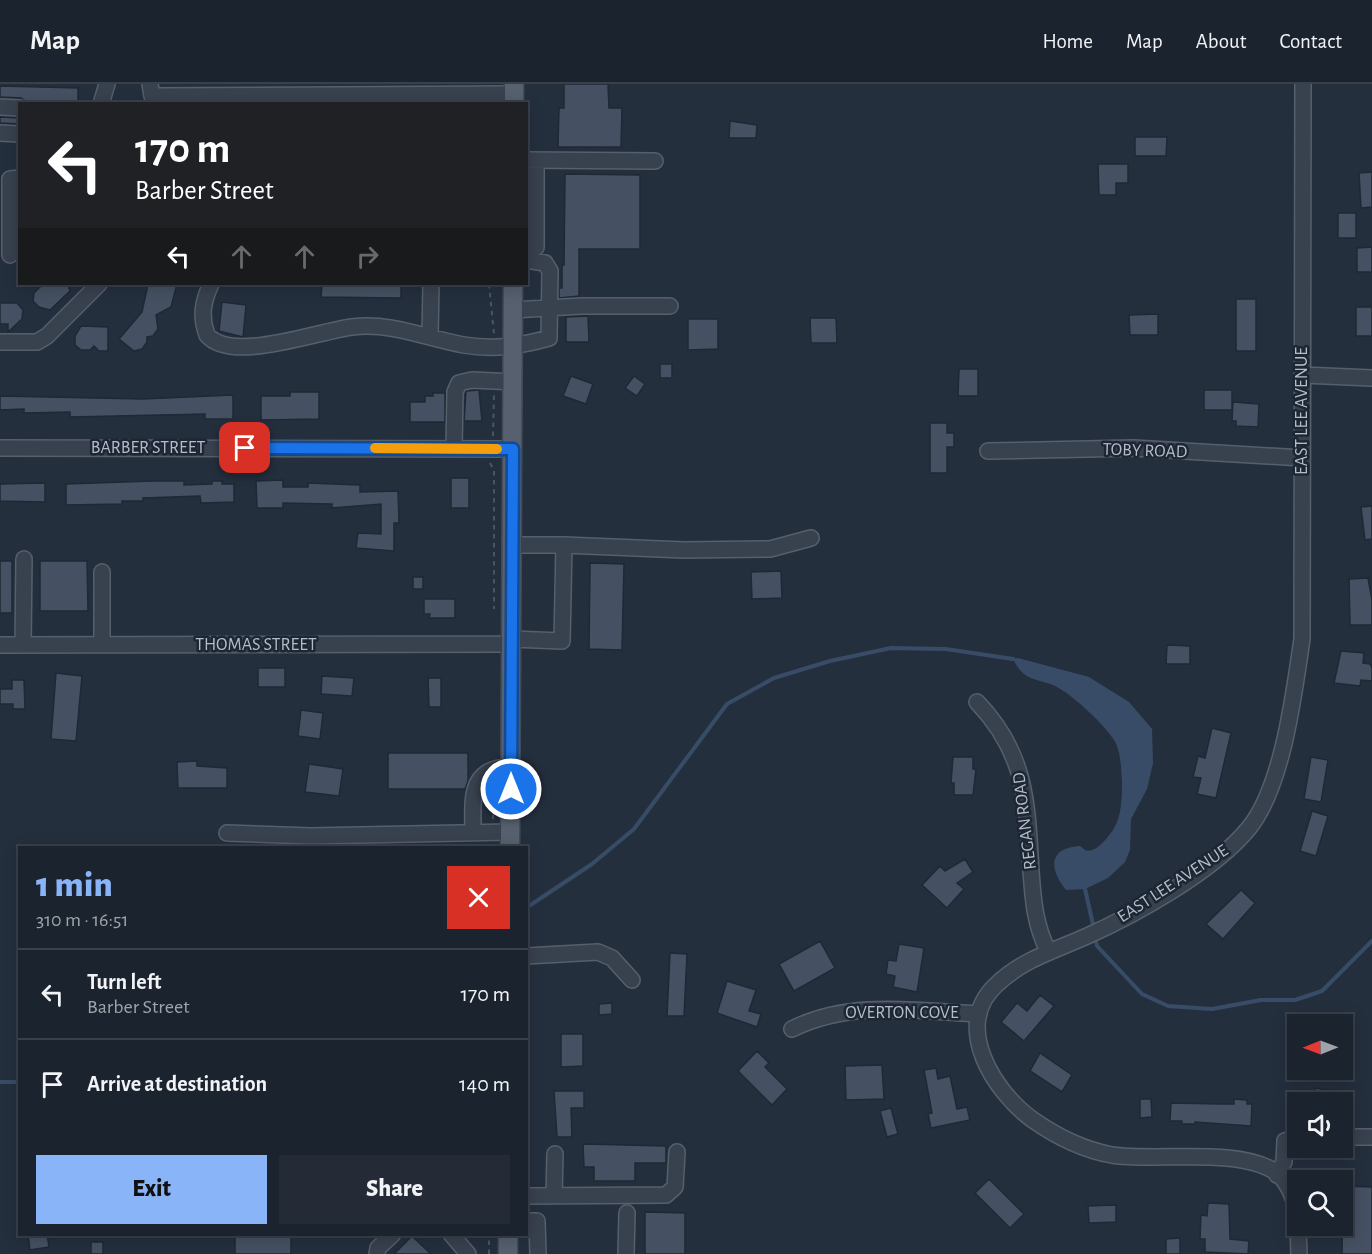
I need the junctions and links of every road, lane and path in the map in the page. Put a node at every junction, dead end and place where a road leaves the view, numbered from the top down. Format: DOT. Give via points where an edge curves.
graph roads {
  1 [pos="106,84"];
  2 [pos="150,84"];
  3 [pos="1303,84"];
  4 [pos="514,94"];
  5 [pos="102,102"];
  6 [pos="0,107"];
  7 [pos="18,108"];
  8 [pos="0,133"];
  9 [pos="18,134"];
  10 [pos="531,160"];
  11 [pos="655,161"];
  12 [pos="18,178"];
  13 [pos="528,249"];
  14 [pos="10,255"];
  15 [pos="528,260"];
  16 [pos="98,285"];
  17 [pos="210,285"];
  18 [pos="430,285"];
  19 [pos="489,285"];
  20 [pos="513,285"];
  21 [pos="670,306"];
  22 [pos="550,308"];
  23 [pos="513,310"];
  24 [pos="430,336"];
  25 [pos="0,342"];
  26 [pos="495,347"];
  27 [pos="513,348"];
  28 [pos="1303,375"];
  29 [pos="1372,378"];
  30 [pos="494,381"];
  31 [pos="513,382"];
  32 [pos="489,442"];
  33 [pos="0,448"];
  34 [pos="454,449"];
  35 [pos="513,449"];
  36 [pos="988,452"];
  37 [pos="1302,458"];
  38 [pos="490,463"];
  39 [pos="811,538"];
  40 [pos="512,545"];
  41 [pos="564,545"];
  42 [pos="24,559"];
  43 [pos="102,572"];
  44 [pos="495,620"];
  45 [pos="512,642"];
  46 [pos="0,645"];
  47 [pos="23,645"];
  48 [pos="102,645"];
  49 [pos="977,702"];
  50 [pos="511,767"];
  51 [pos="473,832"];
  52 [pos="227,833"];
  53 [pos="510,840"];
  54 [pos="1048,951"];
  55 [pos="528,956"];
  56 [pos="632,980"];
  57 [pos="979,1014"];
  58 [pos="792,1029"];
  59 [pos="1353,1137"];
  60 [pos="1372,1137"];
  61 [pos="1287,1139"];
  62 [pos="677,1152"];
  63 [pos="555,1154"];
  64 [pos="1277,1175"];
  65 [pos="1287,1188"];
  66 [pos="528,1196"];
  67 [pos="554,1196"];
  68 [pos="627,1213"];
  69 [pos="528,1221"];
  70 [pos="391,1236"];
  71 [pos="453,1236"];
  72 [pos="489,1236"];
  73 [pos="508,1236"];
  74 [pos="1298,1236"];
  75 [pos="377,1254"];
  76 [pos="468,1254"];
  77 [pos="489,1254"];
  78 [pos="508,1254"];
  79 [pos="538,1254"];
  80 [pos="626,1254"];
  81 [pos="1299,1254"];
  1 -- 5 [label="street"];
  2 -- 4 [label="street" via="152,96"];
  3 -- 28 [label="street, EAST LEE AVENUE"];
  6 -- 7 [label="street"];
  8 -- 9 [label="street"];
  10 -- 11 [label="street"];
  10 -- 13 [label="street" via="536,247"];
  12 -- 14 [label="street" via="10,179"];
  15 -- 22 [label="street" via="545,263 550,271"];
  16 -- 25 [label="street" via="37,342"];
  17 -- 24 [label="street" via="204,297 202,318 207,335 219,343 257,346 350,327 380,325"];
  18 -- 24 [label="street"];
  19 -- 26 [label="path"];
  20 -- 23 [label="main road"];
  21 -- 22 [label="street"];
  22 -- 23 [label="street"];
  22 -- 27 [label="street" via="549,338"];
  23 -- 27 [label="main road"];
  24 -- 26 [label="street" via="463,345"];
  26 -- 27 [label="street"];
  27 -- 31 [label="main road"];
  28 -- 29 [label="street"];
  28 -- 37 [label="street, EAST LEE AVENUE"];
  30 -- 31 [label="street"];
  30 -- 32 [label="path" via="495,429"];
  30 -- 34 [label="street" via="464,380 457,386"];
  31 -- 35 [label="main road"];
  33 -- 34 [label="street, BARBER STREET"];
  34 -- 35 [label="street, BARBER STREET"];
  35 -- 40 [label="main road"];
  36 -- 37 [label="street, TOBY ROAD" via="1134,448"];
  37 -- 54 [label="street, EAST LEE AVENUE" via="1302,639 1291,707 1271,788 1259,815 1221,855 1137,911"];
  38 -- 44 [label="path" via="494,470"];
  39 -- 41 [label="street" via="770,549"];
  40 -- 41 [label="street"];
  40 -- 45 [label="main road"];
  41 -- 45 [label="street, THOMAS STREET" via="562,641"];
  42 -- 47 [label="street"];
  43 -- 48 [label="street"];
  45 -- 48 [label="street, THOMAS STREET"];
  45 -- 50 [label="main road"];
  46 -- 47 [label="street, THOMAS STREET"];
  47 -- 48 [label="street, THOMAS STREET"];
  49 -- 54 [label="street, REGAN ROAD" via="999,728 1018,765 1027,806 1034,912"];
  50 -- 51 [label="street" via="494,767 479,778 472,799"];
  50 -- 53 [label="main road"];
  51 -- 52 [label="street" via="310,836"];
  51 -- 53 [label="street"];
  54 -- 57 [label="street, EAST LEE AVENUE" via="995,986"];
  55 -- 56 [label="street" via="598,952 612,958"];
  57 -- 58 [label="street, OVERTON COVE" via="848,1011"];
  57 -- 64 [label="street" via="980,1048 993,1078 1019,1109 1060,1136 1109,1155 1251,1161"];
  59 -- 60 [label="street"];
  61 -- 64 [label="street" via="1284,1162"];
  62 -- 67 [label="street" via="675,1187 666,1194"];
  63 -- 67 [label="street"];
  64 -- 65 [label="street"];
  66 -- 67 [label="street"];
  68 -- 80 [label="street"];
  69 -- 79 [label="street" via="537,1221"];
  70 -- 75 [label="street"];
  71 -- 76 [label="street"];
  72 -- 77 [label="path"];
  73 -- 78 [label="main road"];
  74 -- 81 [label="street"];
}
